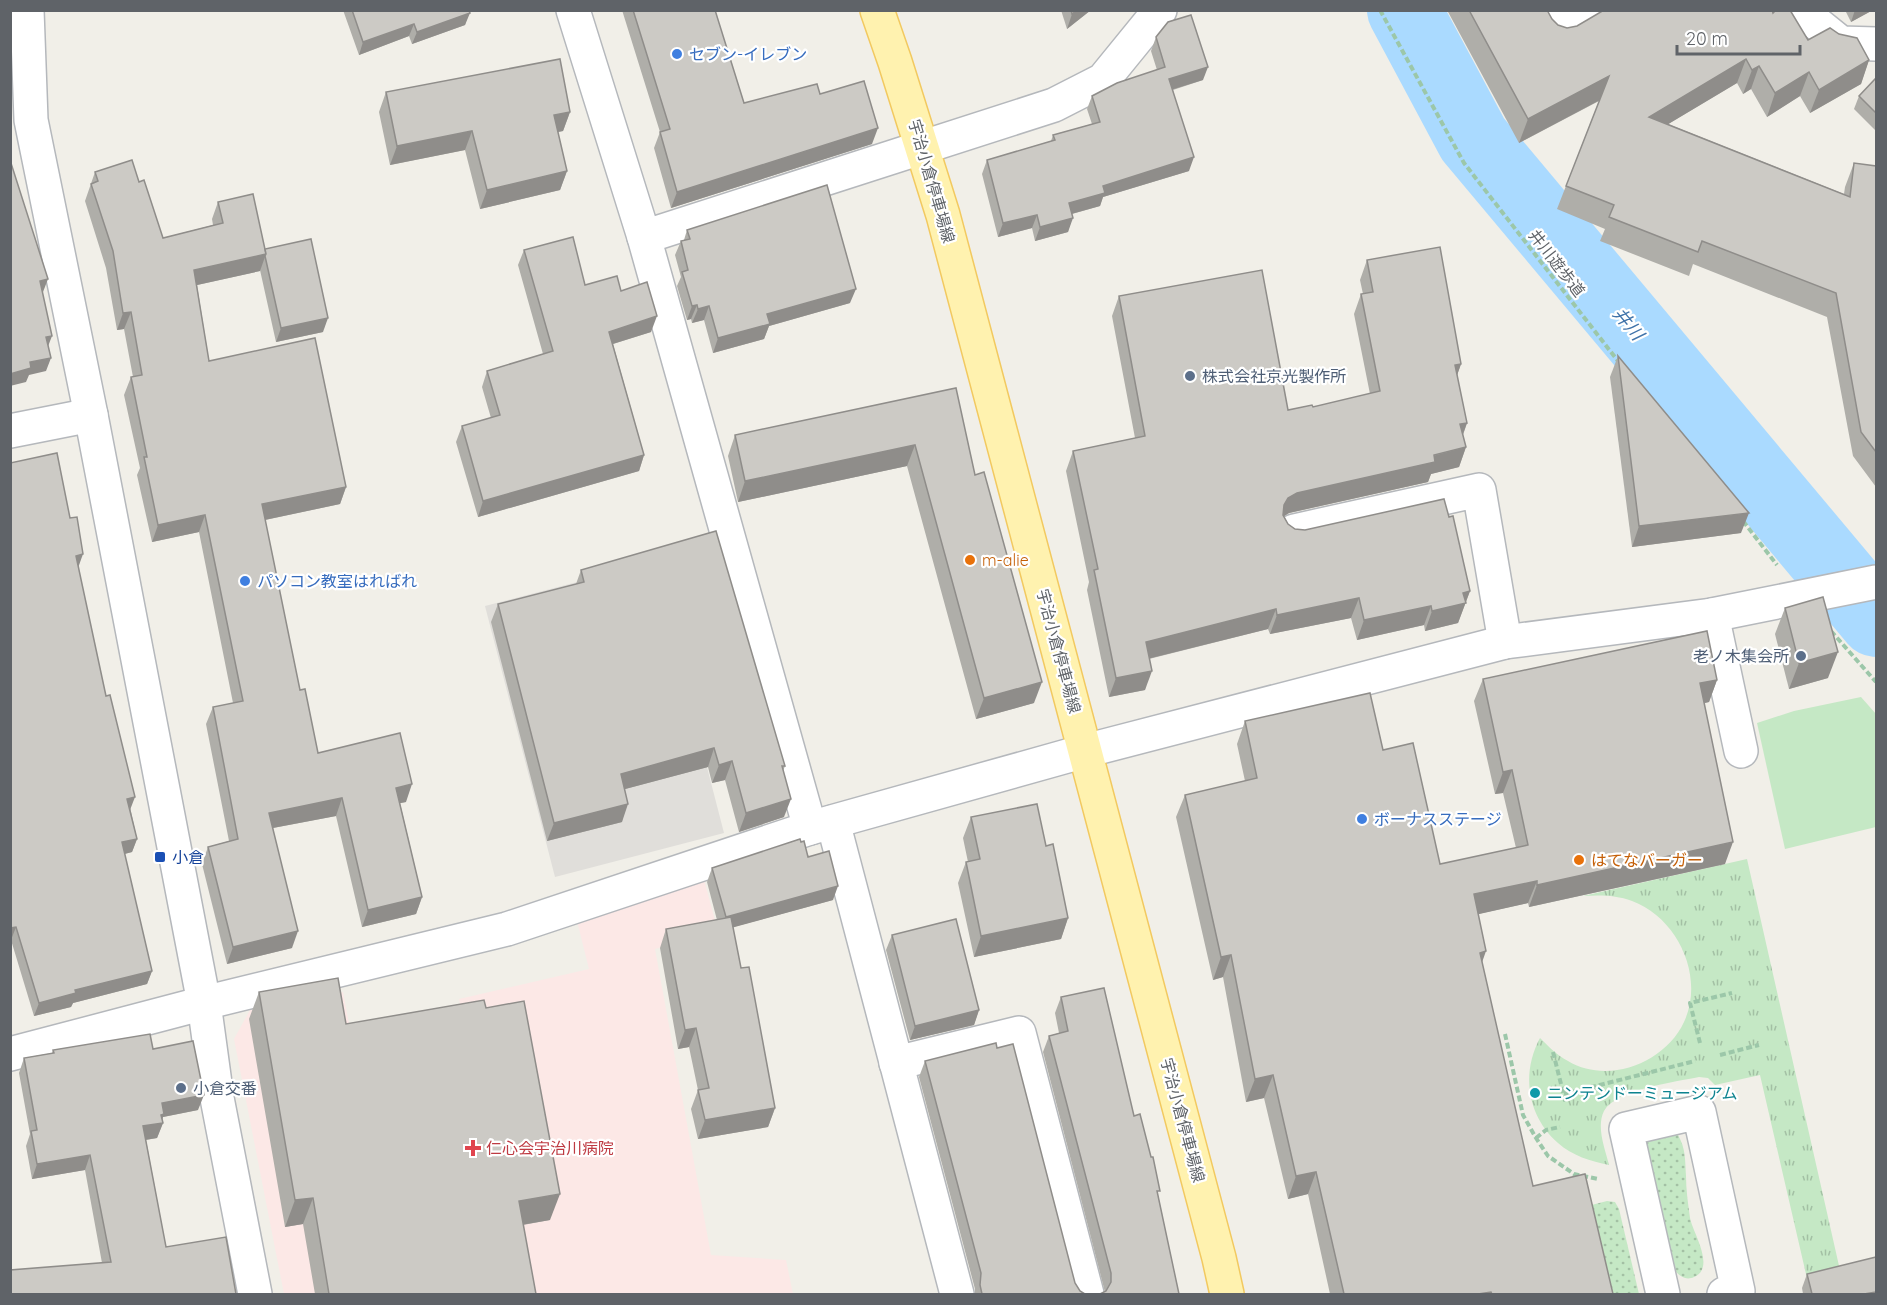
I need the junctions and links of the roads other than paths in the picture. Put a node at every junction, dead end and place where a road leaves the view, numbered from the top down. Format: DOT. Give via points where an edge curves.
graph roads {
  1 [pos="27,10"];
  2 [pos="573,10"];
  3 [pos="877,10"];
  4 [pos="1160,10"];
  5 [pos="1545,10"];
  6 [pos="1600,10"];
  7 [pos="1800,10"];
  8 [pos="1876,44"];
  9 [pos="21,121"];
  10 [pos="922,148"];
  11 [pos="644,237"];
  12 [pos="91,415"];
  13 [pos="10,431"];
  14 [pos="1294,531"];
  15 [pos="1875,582"];
  16 [pos="1712,615"];
  17 [pos="1505,642"];
  18 [pos="1086,751"];
  19 [pos="1741,751"];
  20 [pos="821,825"];
  21 [pos="204,1003"];
  22 [pos="10,1054"];
  23 [pos="896,1063"];
  24 [pos="255,1294"];
  25 [pos="957,1294"];
  26 [pos="1087,1294"];
  27 [pos="1227,1294"];
  28 [pos="1663,1294"];
  29 [pos="1724,1294"];
  1 -- 9 [label="street"];
  2 -- 11 [label="street"];
  3 -- 10 [label="main road, 宇治小倉停車場線"];
  4 -- 10 [label="street" via="1103,80 1054,105"];
  5 -- 6 [label="street" via="1559,33"];
  7 -- 8 [label="street" via="1841,43"];
  9 -- 12 [label="street"];
  10 -- 11 [label="street"];
  10 -- 18 [label="main road, 宇治小倉停車場線"];
  11 -- 20 [label="street"];
  12 -- 13 [label="street"];
  12 -- 21 [label="street"];
  14 -- 17 [label="street" via="1479,490"];
  15 -- 16 [label="street"];
  16 -- 17 [label="street"];
  16 -- 19 [label="street"];
  17 -- 18 [label="street"];
  18 -- 20 [label="street"];
  18 -- 27 [label="main road, 宇治小倉停車場線"];
  20 -- 21 [label="street" via="507,929"];
  20 -- 23 [label="street"];
  21 -- 22 [label="street"];
  21 -- 24 [label="street" via="217,1098"];
  23 -- 25 [label="street"];
  23 -- 26 [label="street" via="1019,1033"];
  28 -- 29 [label="street" via="1626,1130 1699,1112 1738,1291"];
}
